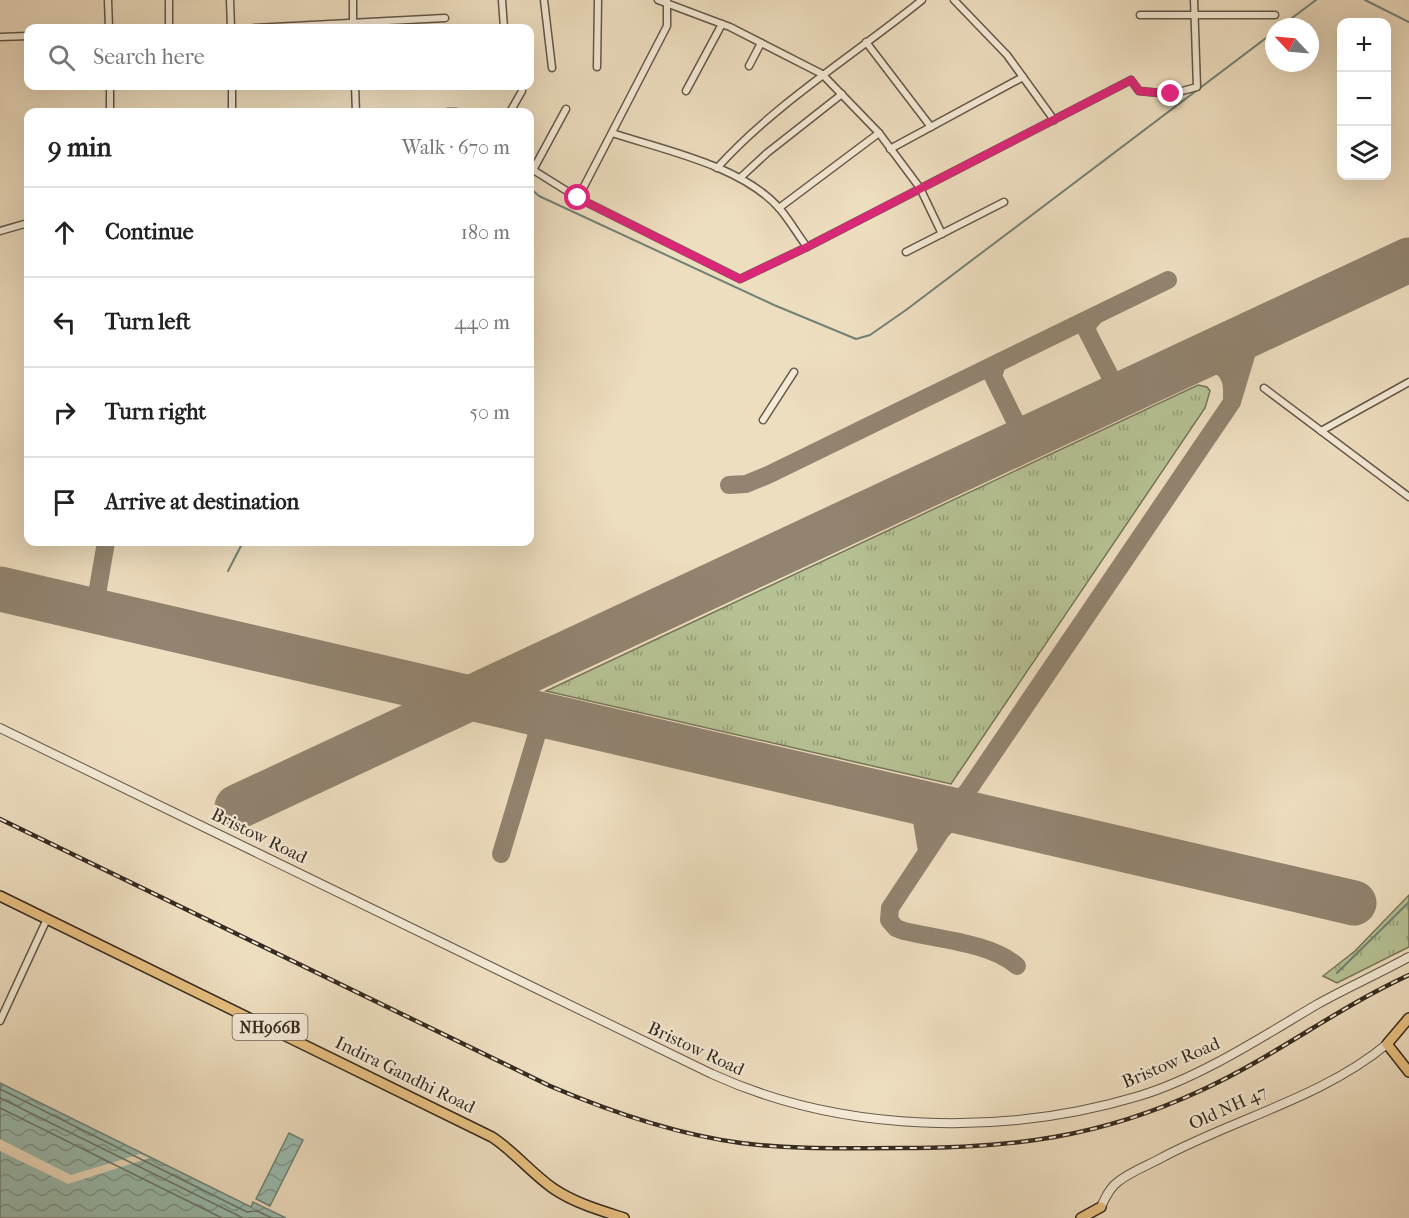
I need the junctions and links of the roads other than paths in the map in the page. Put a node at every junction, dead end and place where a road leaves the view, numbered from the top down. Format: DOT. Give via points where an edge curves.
graph roads {
  1 [pos="108,0"];
  2 [pos="169,0"];
  3 [pos="230,0"];
  4 [pos="353,0"];
  5 [pos="502,0"];
  6 [pos="544,0"];
  7 [pos="598,0"];
  8 [pos="658,0"];
  9 [pos="922,0"];
  10 [pos="954,0"];
  11 [pos="1194,0"];
  12 [pos="667,1"];
  13 [pos="1140,15"];
  14 [pos="1275,15"];
  15 [pos="1194,17"];
  16 [pos="445,18"];
  17 [pos="109,24"];
  18 [pos="169,24"];
  19 [pos="231,24"];
  20 [pos="353,24"];
  21 [pos="366,24"];
  22 [pos="504,24"];
  23 [pos="722,24"];
  24 [pos="24,36"];
  25 [pos="0,37"];
  26 [pos="866,42"];
  27 [pos="761,44"];
  28 [pos="597,66"];
  29 [pos="749,66"];
  30 [pos="552,68"];
  31 [pos="822,74"];
  32 [pos="1023,77"];
  33 [pos="110,90"];
  34 [pos="232,90"];
  35 [pos="355,90"];
  36 [pos="522,91"];
  37 [pos="686,91"];
  38 [pos="842,94"];
  39 [pos="110,108"];
  40 [pos="232,108"];
  41 [pos="356,108"];
  42 [pos="512,108"];
  43 [pos="566,109"];
  44 [pos="1054,120"];
  45 [pos="931,127"];
  46 [pos="612,133"];
  47 [pos="879,133"];
  48 [pos="890,149"];
  49 [pos="534,164"];
  50 [pos="717,168"];
  51 [pos="534,171"];
  52 [pos="740,178"];
  53 [pos="920,188"];
  54 [pos="578,198"];
  55 [pos="1004,202"];
  56 [pos="779,208"];
  57 [pos="24,224"];
  58 [pos="0,231"];
  59 [pos="942,234"];
  60 [pos="807,247"];
  61 [pos="906,252"];
  62 [pos="794,372"];
  63 [pos="1409,382"];
  64 [pos="1264,388"];
  65 [pos="763,420"];
  66 [pos="1321,430"];
  67 [pos="1409,497"];
  68 [pos="0,728"];
  69 [pos="0,896"];
  70 [pos="48,919"];
  71 [pos="1409,957"];
  72 [pos="1409,1018"];
  73 [pos="0,1021"];
  74 [pos="1387,1044"];
  75 [pos="1407,1068"];
  76 [pos="1101,1207"];
  77 [pos="624,1218"];
  78 [pos="1081,1218"];
  79 [pos="1098,1218"];
  1 -- 17 [label="street"];
  2 -- 18 [label="street"];
  3 -- 19 [label="street"];
  4 -- 20 [label="street"];
  5 -- 22 [label="street"];
  6 -- 30 [label="street"];
  7 -- 28 [label="street"];
  8 -- 12 [label="street"];
  9 -- 26 [label="street"];
  10 -- 32 [label="street"];
  11 -- 15 [label="street"];
  12 -- 23 [label="street"];
  12 -- 46 [label="street" via="667,26"];
  13 -- 15 [label="street"];
  14 -- 15 [label="street"];
  15 -- 44 [label="street" via="1197,87 1171,94 1139,91 1131,80"];
  16 -- 21 [label="street"];
  23 -- 27 [label="street"];
  23 -- 37 [label="street"];
  24 -- 25 [label="street"];
  26 -- 31 [label="street"];
  26 -- 45 [label="street"];
  27 -- 29 [label="street"];
  27 -- 31 [label="street"];
  31 -- 38 [label="street"];
  31 -- 50 [label="street" via="744,138"];
  32 -- 44 [label="street"];
  32 -- 45 [label="street"];
  33 -- 39 [label="street"];
  34 -- 40 [label="street"];
  35 -- 41 [label="street"];
  36 -- 42 [label="street"];
  38 -- 47 [label="street"];
  38 -- 52 [label="street"];
  43 -- 49 [label="street"];
  44 -- 53 [label="street"];
  45 -- 48 [label="street"];
  46 -- 50 [label="street"];
  46 -- 54 [label="street"];
  47 -- 48 [label="street"];
  47 -- 56 [label="street"];
  48 -- 53 [label="street"];
  50 -- 52 [label="street"];
  51 -- 54 [label="street"];
  52 -- 56 [label="street"];
  53 -- 59 [label="street"];
  53 -- 60 [label="street"];
  54 -- 60 [label="street" via="740,279"];
  55 -- 59 [label="street"];
  56 -- 60 [label="street"];
  57 -- 58 [label="street"];
  59 -- 61 [label="street"];
  62 -- 65 [label="street"];
  63 -- 66 [label="street"];
  64 -- 66 [label="street"];
  66 -- 67 [label="street"];
  68 -- 71 [label="street, Bristow Road" via="712,1074 797,1106 930,1124 1065,1114 1140,1096 1218,1062"];
  69 -- 70 [label="main road, Indira Gandhi Road / NH966B"];
  70 -- 73 [label="street"];
  70 -- 77 [label="main road, Indira Gandhi Road / NH966B" via="492,1137 553,1188 578,1203"];
  72 -- 74 [label="main road, Old NH 47"];
  74 -- 75 [label="main road"];
  74 -- 76 [label="street, Old NH 47" via="1370,1059 1332,1079 1180,1147 1117,1181"];
  76 -- 78 [label="main road"];
  76 -- 79 [label="main road, Old NH 47"];
}
